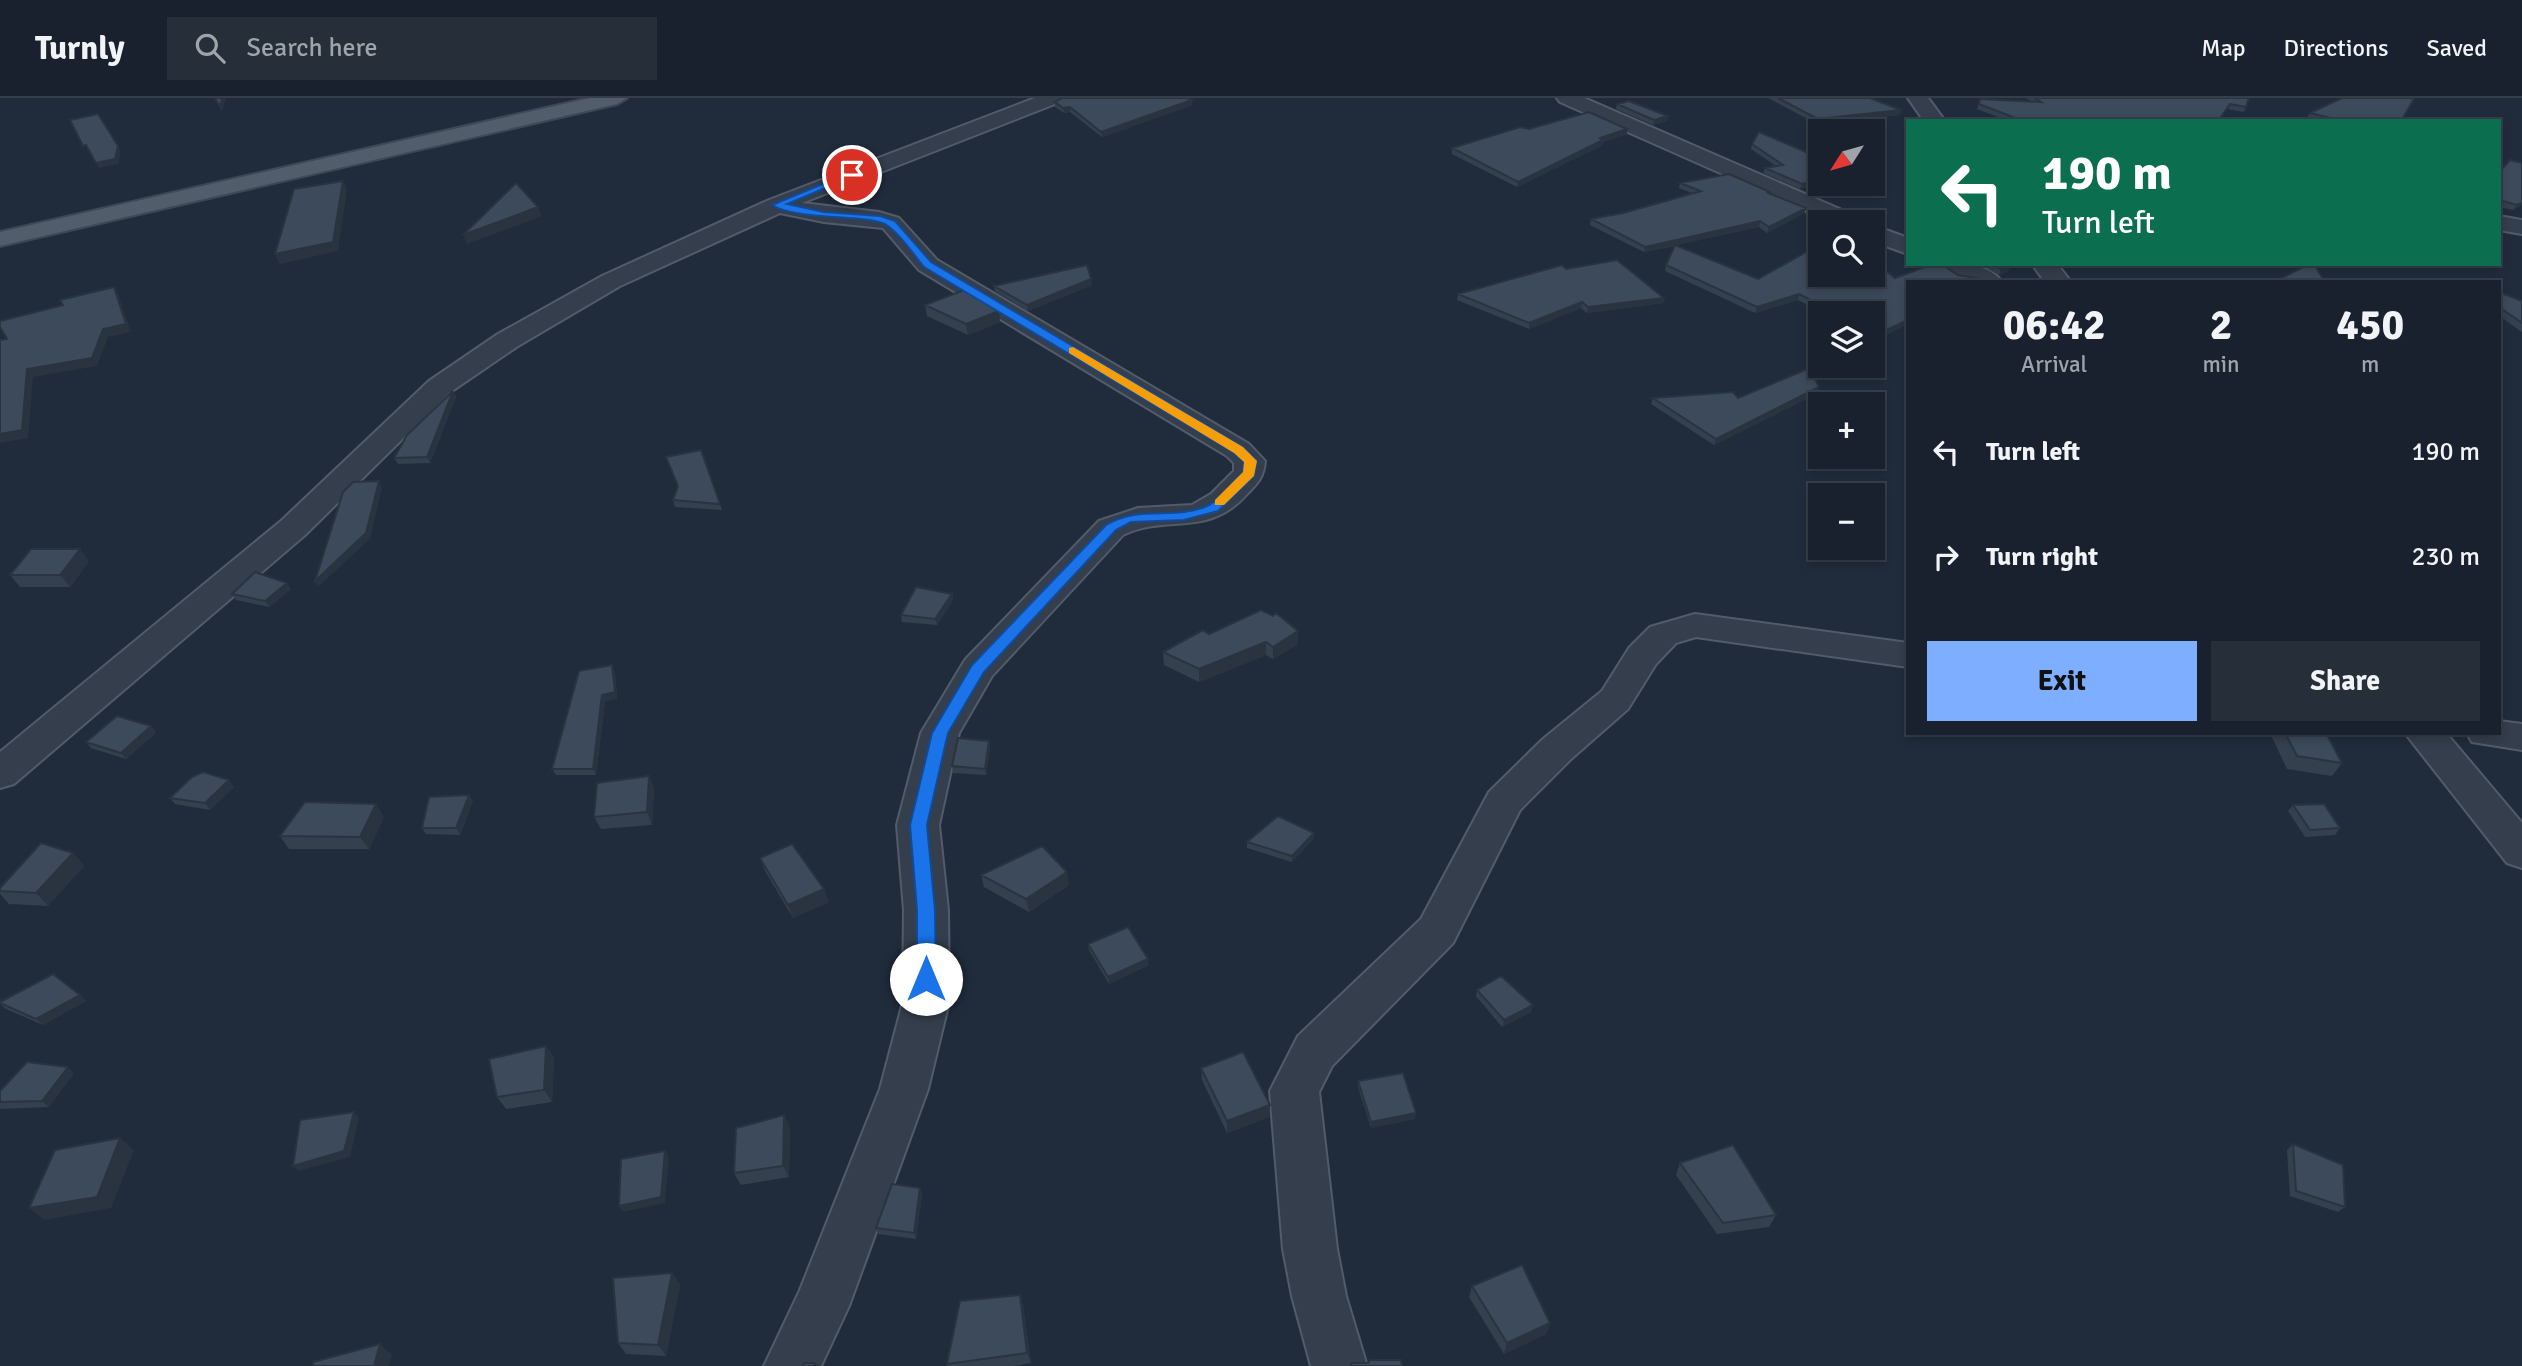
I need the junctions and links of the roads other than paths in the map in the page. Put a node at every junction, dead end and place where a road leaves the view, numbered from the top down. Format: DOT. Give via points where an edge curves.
graph roads {
  1 [pos="617,98"];
  2 [pos="1053,98"];
  3 [pos="1567,98"];
  4 [pos="1918,98"];
  5 [pos="1934,119"];
  6 [pos="777,205"];
  7 [pos="1823,210"];
  8 [pos="2501,223"];
  9 [pos="2522,227"];
  10 [pos="1885,237"];
  11 [pos="0,239"];
  12 [pos="1906,246"];
  13 [pos="1953,266"];
  14 [pos="1984,280"];
  15 [pos="1906,655"];
  16 [pos="2426,735"];
  17 [pos="2501,735"];
  18 [pos="2522,737"];
  19 [pos="0,774"];
  20 [pos="2522,852"];
  21 [pos="792,1366"];
  22 [pos="1339,1366"];
  1 -- 11 [label="main road"];
  2 -- 6 [label="street"];
  3 -- 7 [label="street"];
  4 -- 5 [label="street"];
  6 -- 19 [label="street" via="611,281 508,340 439,387 293,528"];
  6 -- 21 [label="street" via="891,223 928,265 1250,461 1249,473 1214,508 1184,516 1128,518 1111,527 978,668 940,733 918,825 926,910 926,1002 904,1089 821,1306"];
  8 -- 9 [label="street"];
  10 -- 12 [label="street"];
  13 -- 14 [label="street"];
  15 -- 22 [label="street" via="1695,625 1663,635 1642,656 1615,700 1503,802 1437,931 1315,1051 1294,1091 1310,1249"];
  16 -- 20 [label="street"];
  17 -- 18 [label="street"];
}
